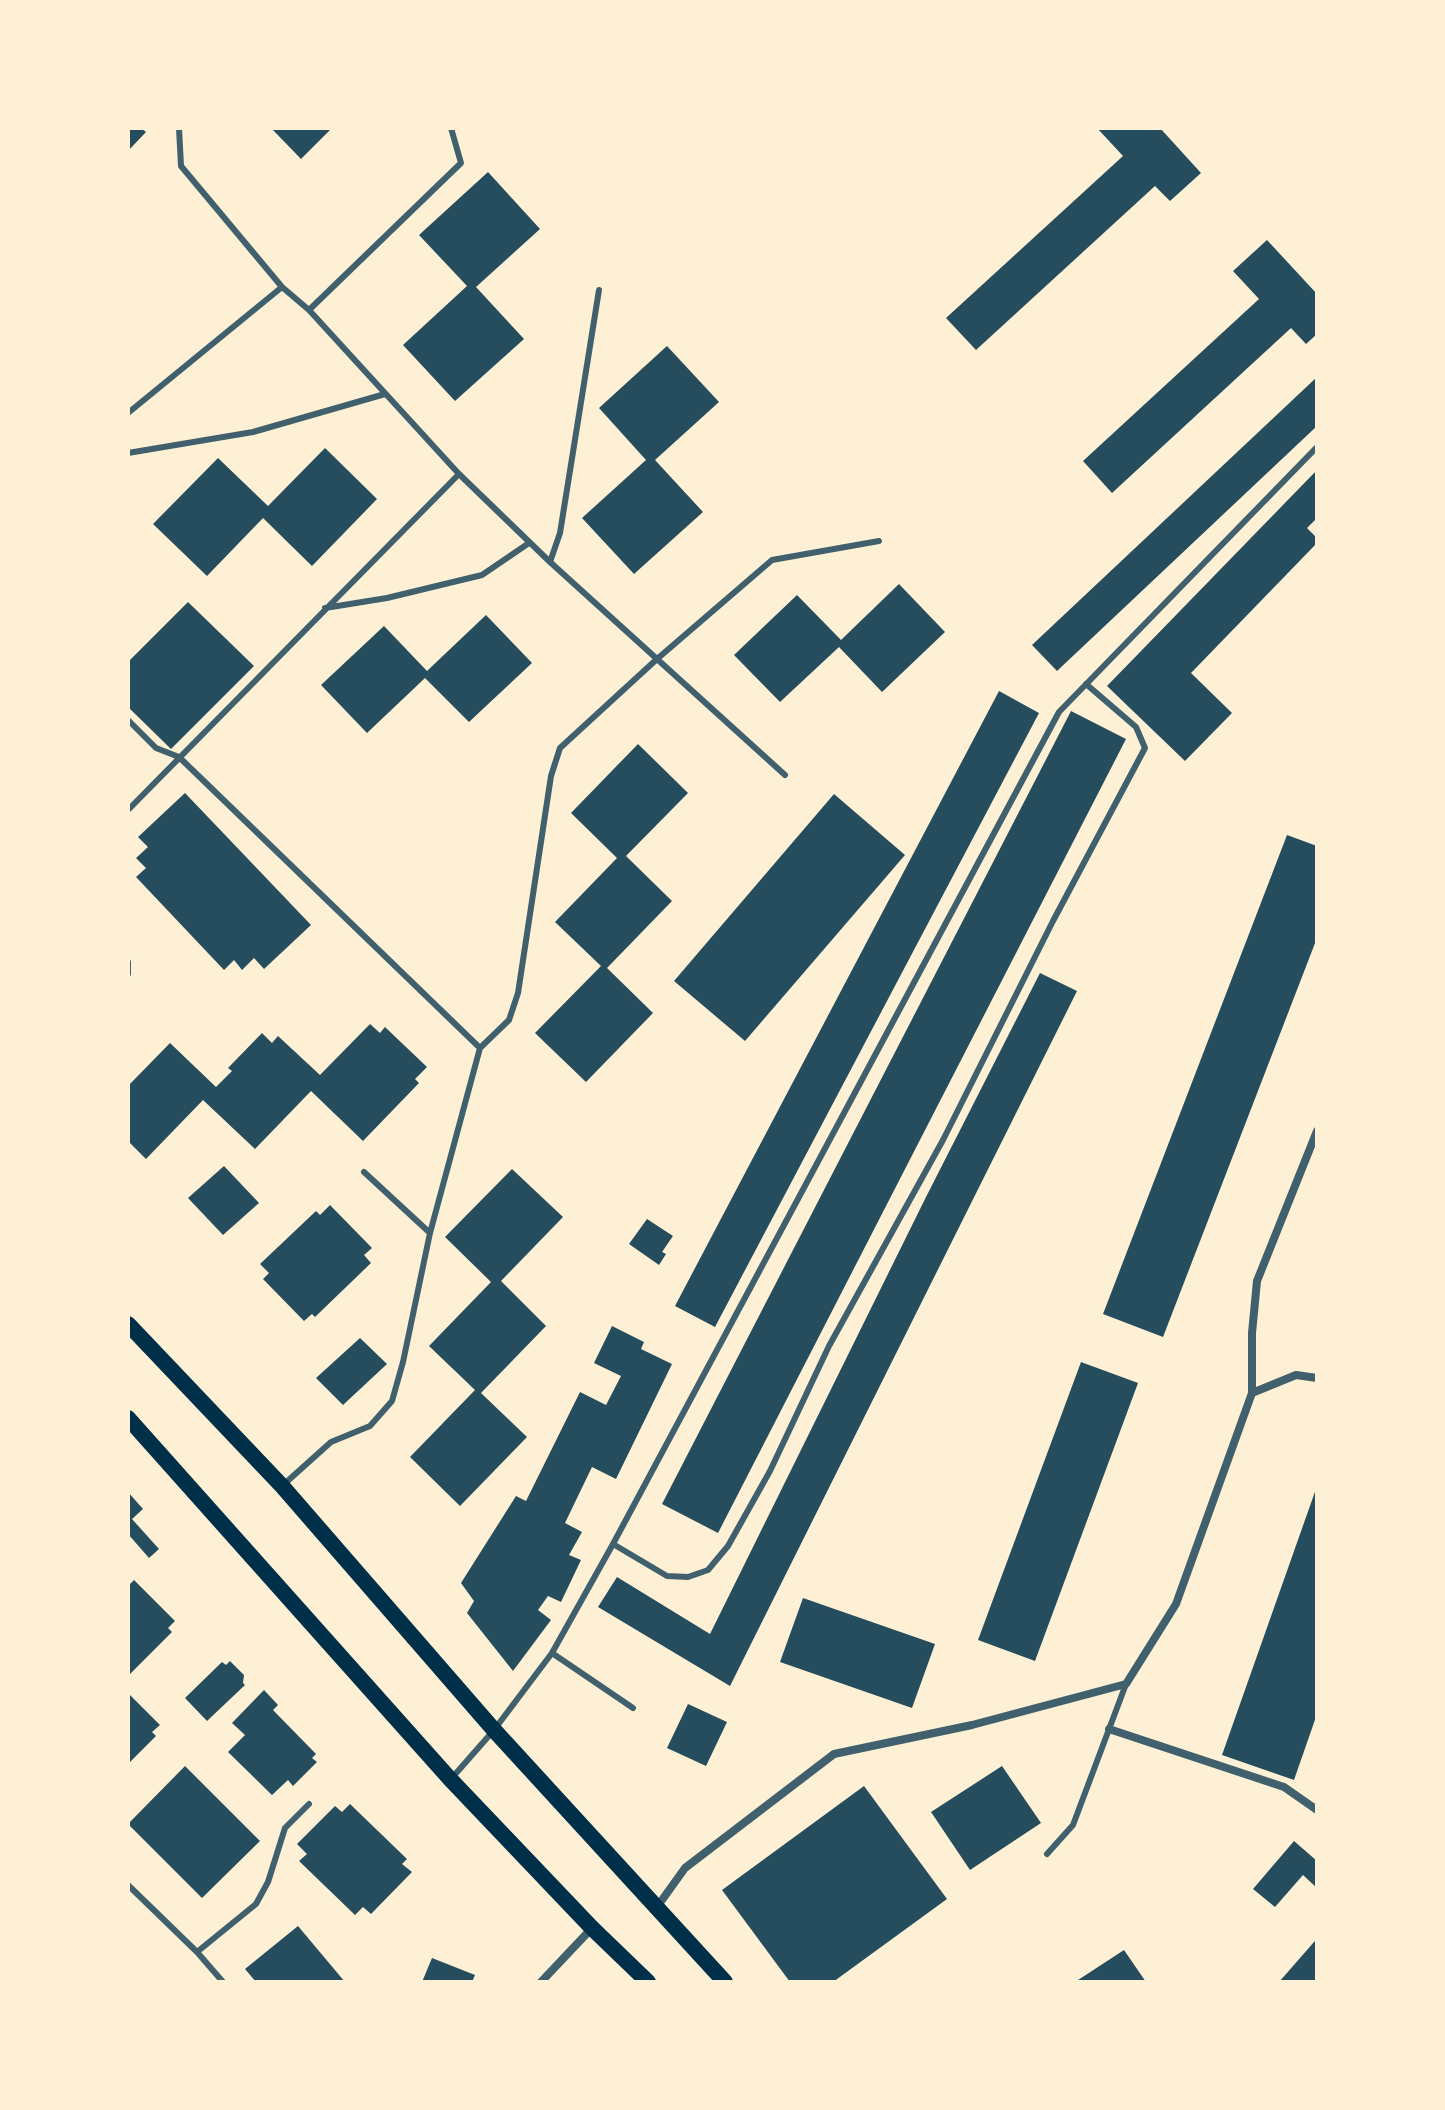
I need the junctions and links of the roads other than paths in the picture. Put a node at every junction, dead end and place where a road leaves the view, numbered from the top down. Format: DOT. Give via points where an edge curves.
graph roads {
  1 [pos="179,128"];
  2 [pos="451,128"];
  3 [pos="282,287"];
  4 [pos="599,290"];
  5 [pos="309,310"];
  6 [pos="385,394"];
  7 [pos="128,413"];
  8 [pos="1317,447"];
  9 [pos="128,453"];
  10 [pos="459,474"];
  11 [pos="879,541"];
  12 [pos="529,543"];
  13 [pos="550,562"];
  14 [pos="325,608"];
  15 [pos="657,659"];
  16 [pos="1086,684"];
  17 [pos="128,720"];
  18 [pos="179,757"];
  19 [pos="785,775"];
  20 [pos="128,810"];
  21 [pos="128,962"];
  22 [pos="128,974"];
  23 [pos="480,1048"];
  24 [pos="1317,1131"];
  25 [pos="364,1172"];
  26 [pos="430,1233"];
  27 [pos="128,1324"];
  28 [pos="1317,1378"];
  29 [pos="1252,1393"];
  30 [pos="128,1418"];
  31 [pos="282,1486"];
  32 [pos="613,1544"];
  33 [pos="552,1653"];
  34 [pos="1126,1684"];
  35 [pos="633,1708"];
  36 [pos="1109,1729"];
  37 [pos="494,1730"];
  38 [pos="450,1779"];
  39 [pos="309,1804"];
  40 [pos="1317,1810"];
  41 [pos="1047,1854"];
  42 [pos="128,1885"];
  43 [pos="657,1908"];
  44 [pos="592,1928"];
  45 [pos="197,1952"];
  46 [pos="223,1982"];
  47 [pos="541,1982"];
  48 [pos="648,1982"];
  49 [pos="725,1982"];
  1 -- 3 [label="lane" via="181,166"];
  2 -- 5 [label="lane" via="461,163"];
  3 -- 5 [label="lane"];
  3 -- 7 [label="lane"];
  4 -- 13 [label="lane" via="560,533"];
  5 -- 6 [label="lane"];
  6 -- 9 [label="lane" via="253,432"];
  6 -- 10 [label="lane"];
  8 -- 16 [label="lane"];
  10 -- 12 [label="lane"];
  10 -- 14 [label="lane"];
  11 -- 15 [label="lane" via="772,560"];
  12 -- 13 [label="lane"];
  12 -- 14 [label="lane" via="482,575"];
  13 -- 15 [label="lane"];
  14 -- 18 [label="lane"];
  15 -- 19 [label="lane"];
  15 -- 23 [label="lane" via="560,748 551,776 518,993 509,1020"];
  16 -- 32 [label="lane" via="1059,712"];
  16 -- 32 [label="lane" via="1136,727 1145,748 943,1140 829,1346 770,1471 728,1546 708,1570 688,1577 667,1576"];
  17 -- 18 [label="lane" via="156,748"];
  18 -- 20 [label="lane"];
  18 -- 23 [label="lane"];
  21 -- 22 [label="lane"];
  23 -- 26 [label="lane"];
  24 -- 29 [label="street" via="1257,1281"];
  25 -- 26 [label="lane"];
  26 -- 31 [label="lane" via="392,1401 370,1426 331,1442"];
  27 -- 31 [label="main road"];
  28 -- 29 [label="street" via="1296,1375"];
  29 -- 34 [label="street" via="1176,1604"];
  30 -- 38 [label="main road"];
  31 -- 37 [label="main road"];
  32 -- 33 [label="lane"];
  33 -- 35 [label="lane"];
  33 -- 37 [label="lane"];
  34 -- 36 [label="lane"];
  34 -- 43 [label="street" via="834,1754 685,1868"];
  36 -- 40 [label="street" via="1284,1787"];
  36 -- 41 [label="lane" via="1073,1825"];
  37 -- 38 [label="lane"];
  37 -- 43 [label="main road"];
  38 -- 44 [label="main road"];
  39 -- 45 [label="lane" via="285,1828 256,1904"];
  42 -- 45 [label="lane"];
  43 -- 49 [label="main road"];
  44 -- 47 [label="street"];
  44 -- 48 [label="main road"];
  45 -- 46 [label="lane"];
}
